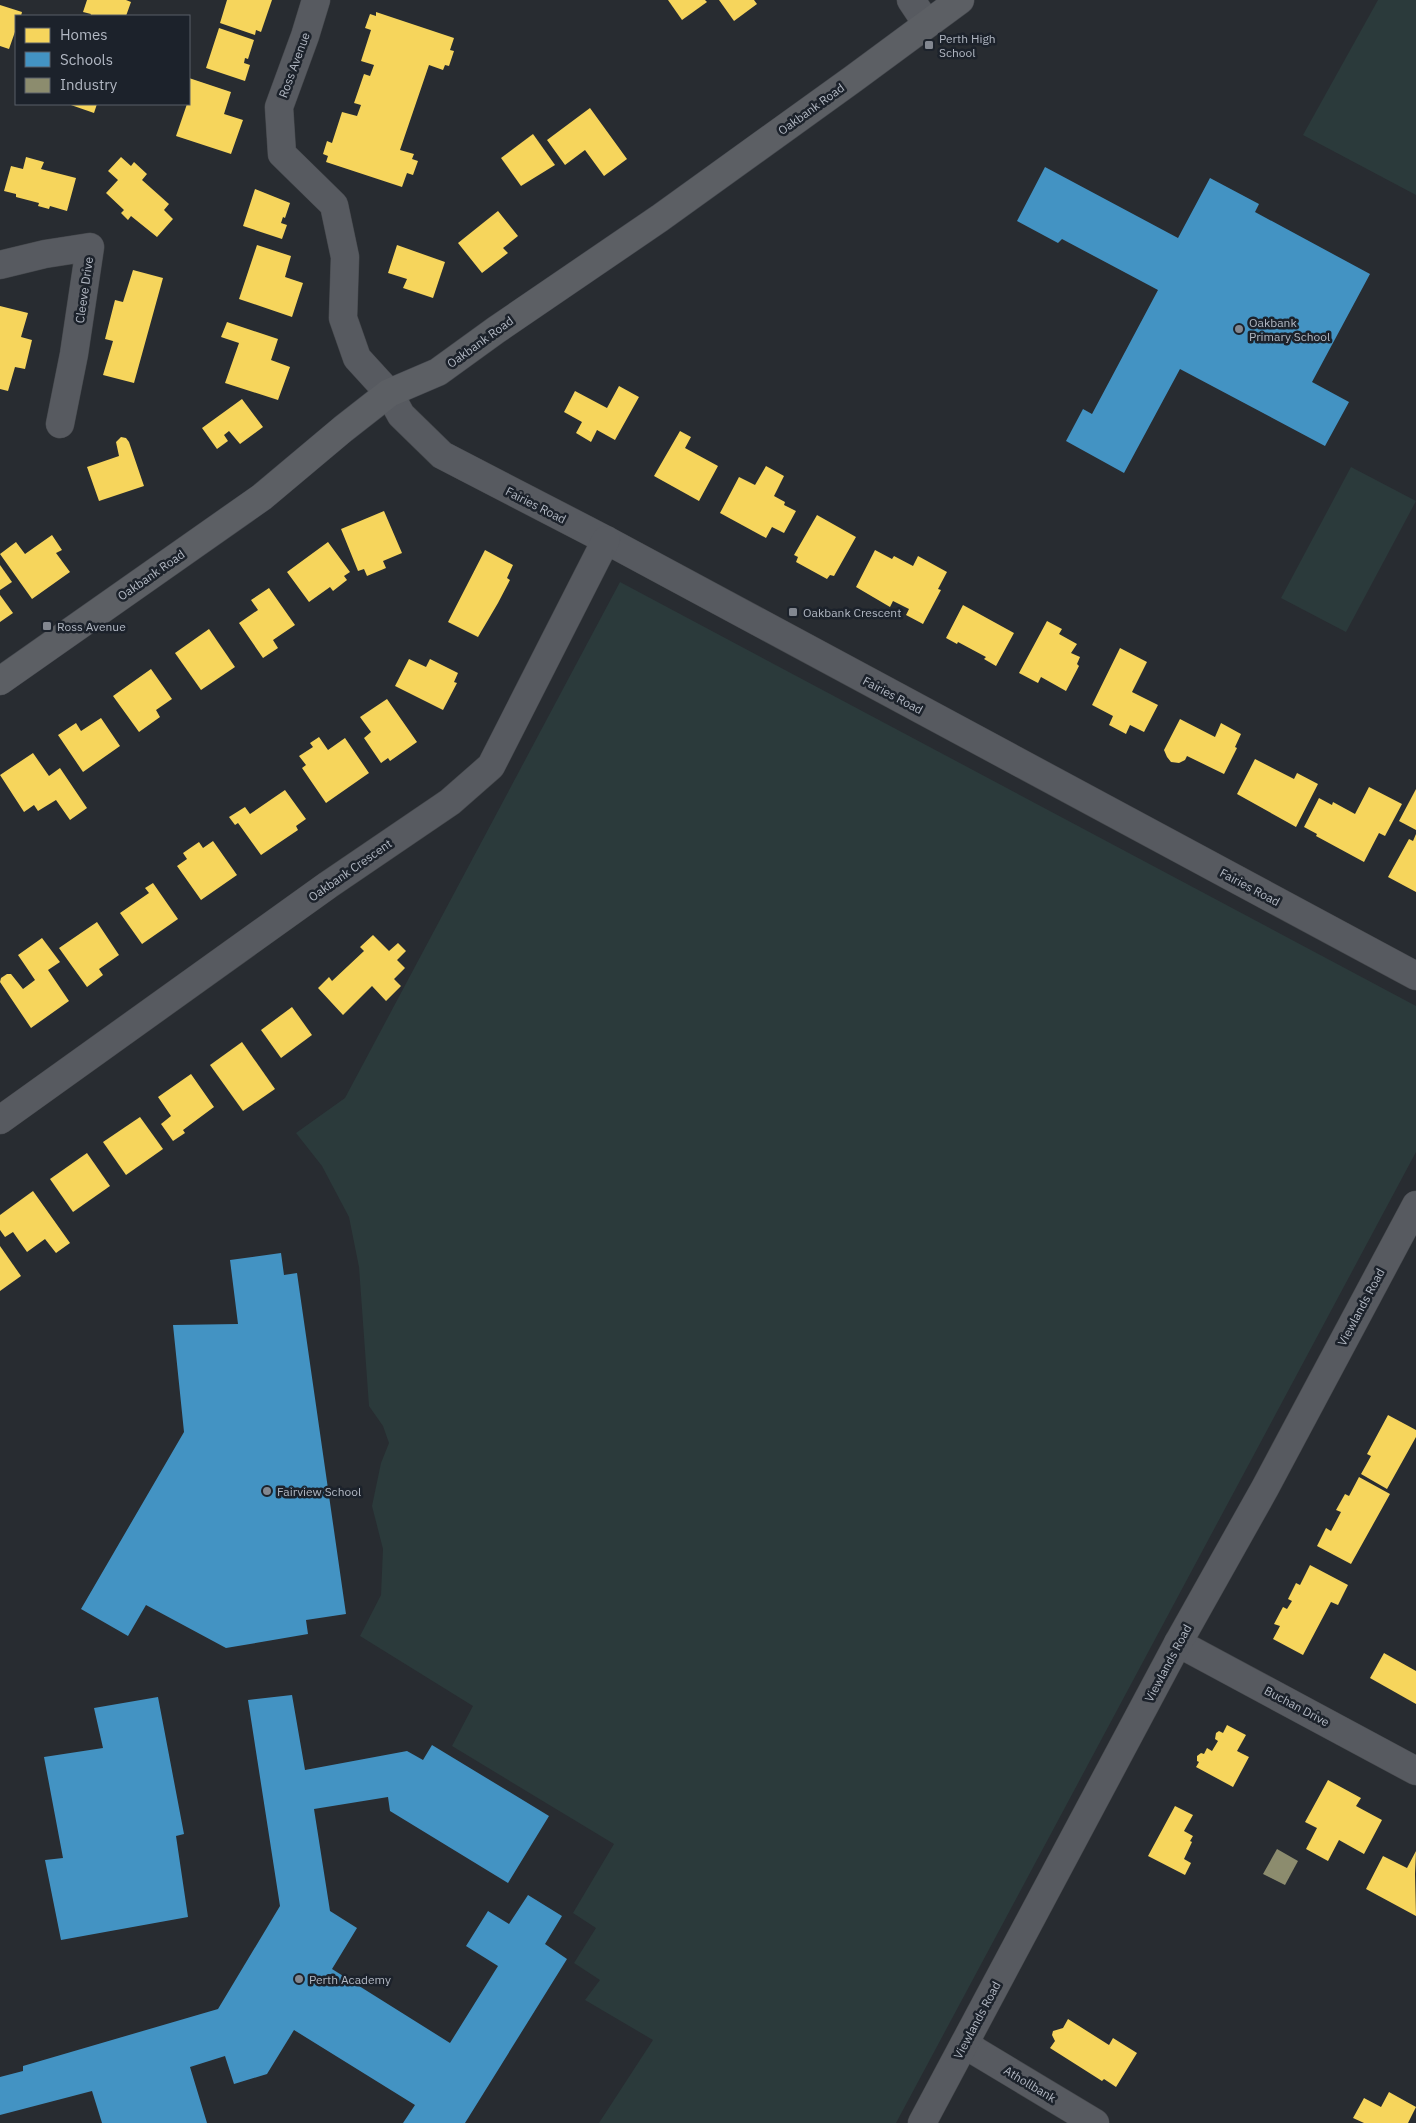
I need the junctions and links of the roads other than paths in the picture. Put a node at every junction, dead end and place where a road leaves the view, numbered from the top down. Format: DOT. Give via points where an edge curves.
graph roads {
  1 [pos="316,0"];
  2 [pos="911,0"];
  3 [pos="960,0"];
  4 [pos="926,24"];
  5 [pos="0,265"];
  6 [pos="389,393"];
  7 [pos="60,424"];
  8 [pos="606,540"];
  9 [pos="0,681"];
  10 [pos="1416,976"];
  11 [pos="0,1120"];
  12 [pos="1416,1205"];
  13 [pos="1178,1643"];
  14 [pos="1416,1771"];
  15 [pos="965,2043"];
  16 [pos="922,2123"];
  17 [pos="1095,2123"];
  1 -- 6 [label="street, Ross Avenue" via="279,107 282,154 334,205 345,257 343,318 357,358"];
  2 -- 4 [label="street"];
  3 -- 4 [label="street, Oakbank Road"];
  4 -- 6 [label="street, Oakbank Road" via="813,108 438,372"];
  5 -- 7 [label="street, Cleeve Drive" via="90,247"];
  6 -- 8 [label="street, Fairies Road" via="401,415 442,455"];
  6 -- 9 [label="street, Oakbank Road" via="262,498"];
  8 -- 10 [label="street, Fairies Road"];
  8 -- 11 [label="street, Oakbank Crescent" via="491,766 450,802 328,885"];
  12 -- 13 [label="street, Viewlands Road"];
  13 -- 14 [label="street, Buchan Drive"];
  13 -- 15 [label="street, Viewlands Road"];
  15 -- 16 [label="street, Viewlands Road"];
  15 -- 17 [label="street, Athollbank"];
}
